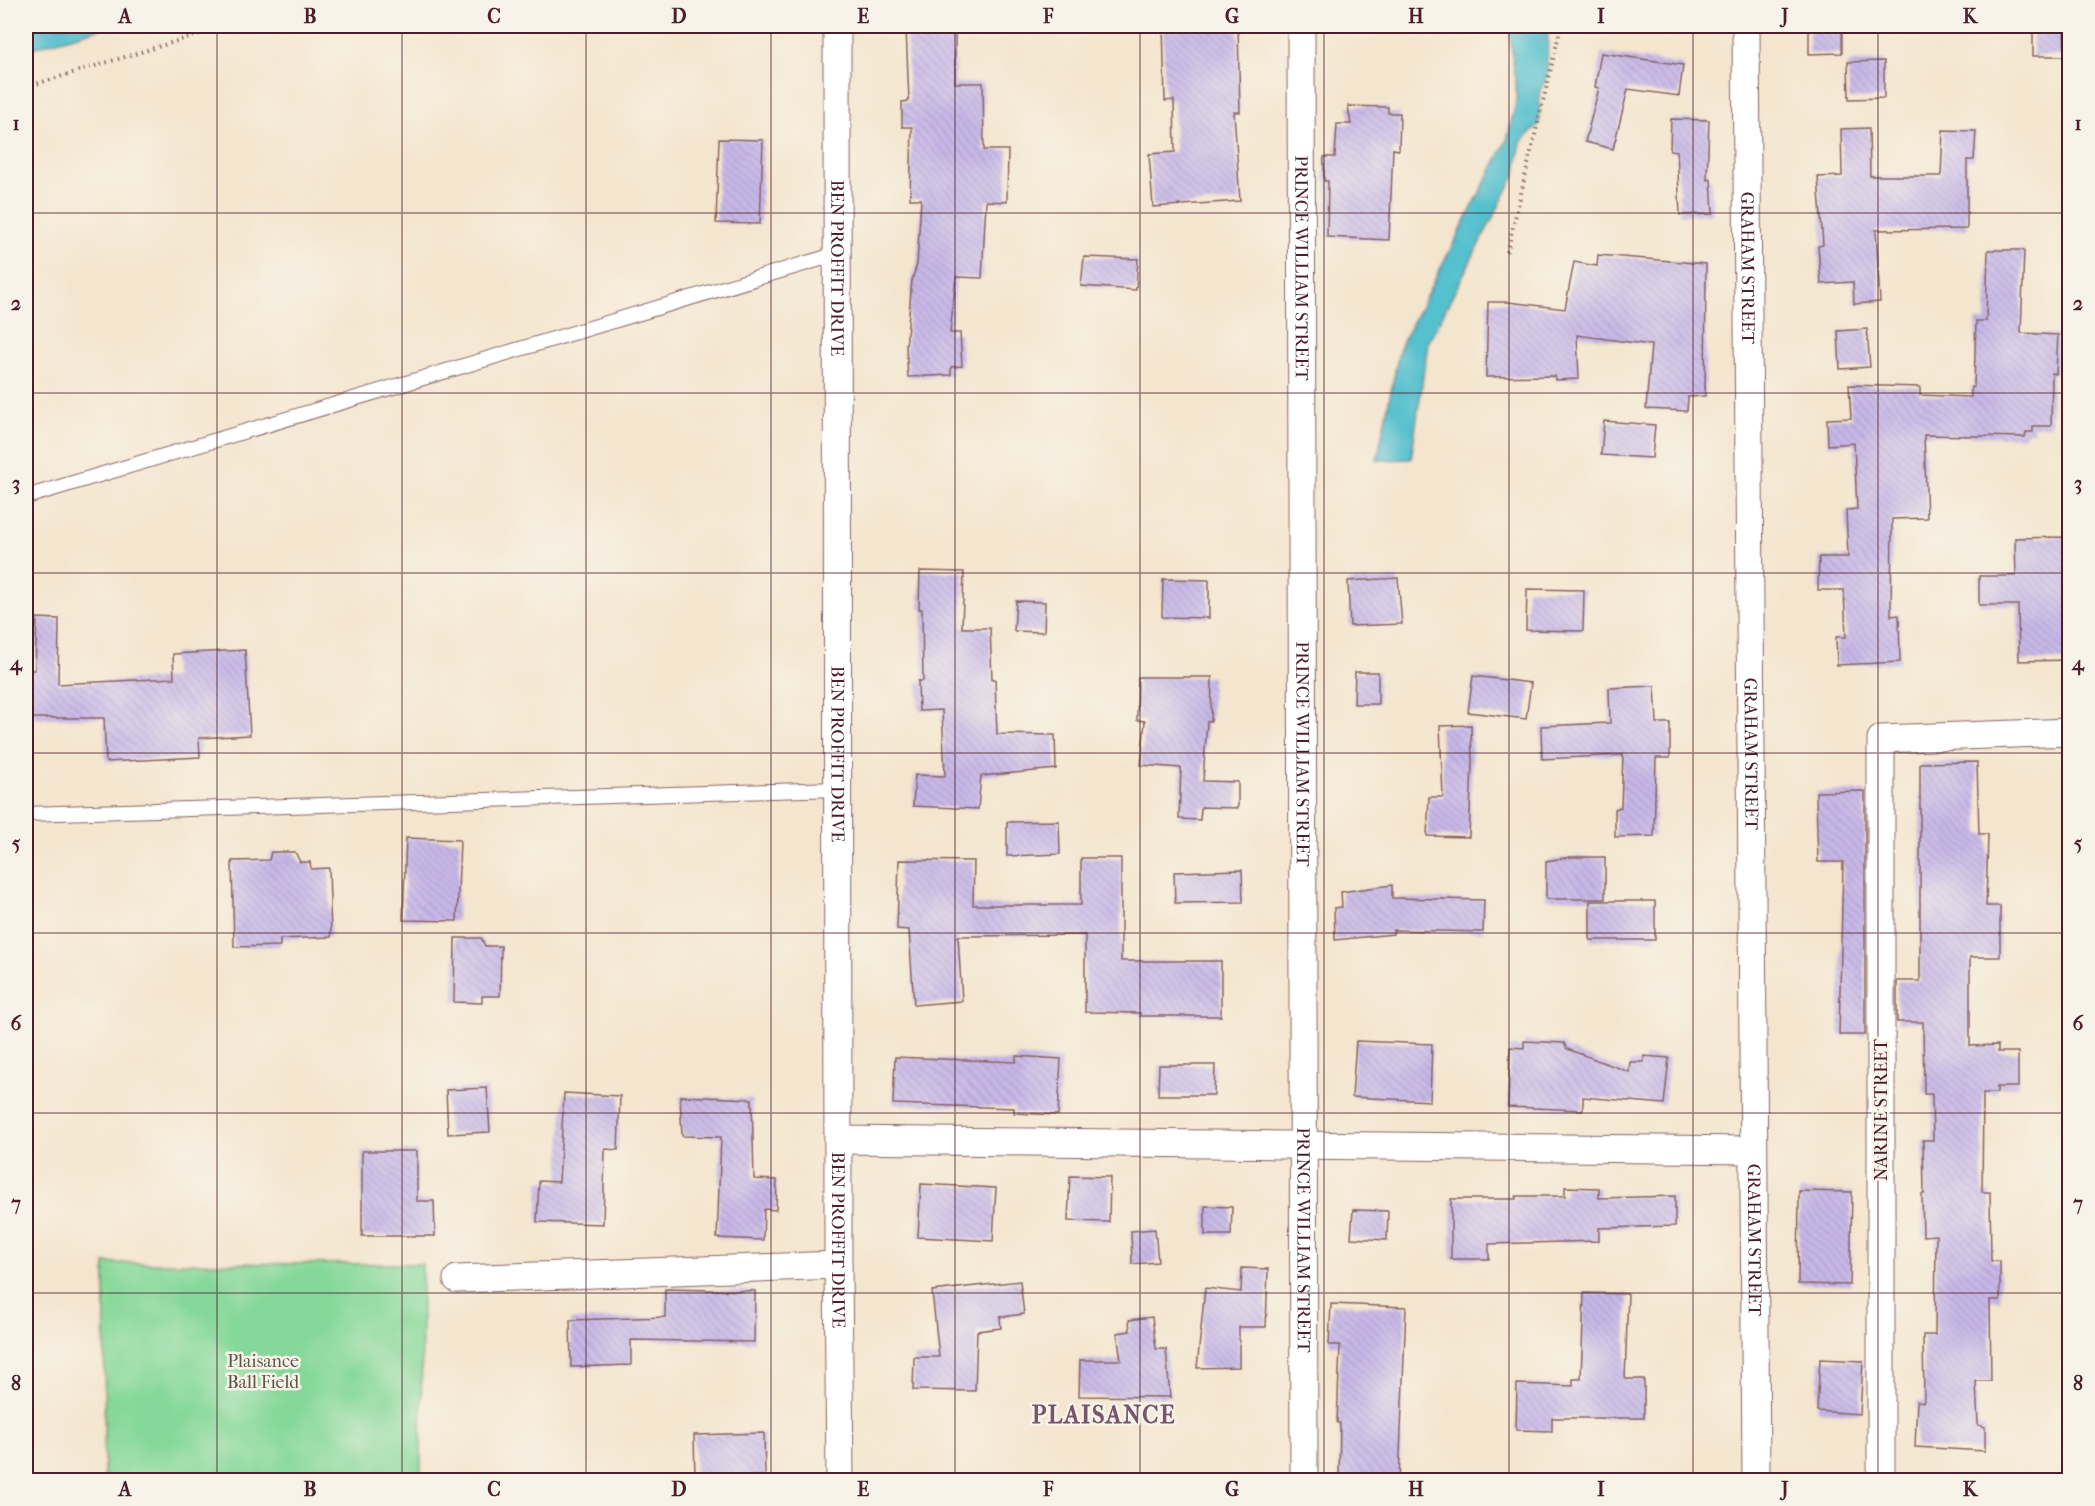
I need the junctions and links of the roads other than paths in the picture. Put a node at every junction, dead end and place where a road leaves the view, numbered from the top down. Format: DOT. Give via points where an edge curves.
graph roads {
  1 [pos="837,26"];
  2 [pos="1301,26"];
  3 [pos="1746,26"];
  4 [pos="837,254"];
  5 [pos="26,498"];
  6 [pos="2070,732"];
  7 [pos="838,789"];
  8 [pos="26,814"];
  9 [pos="838,1140"];
  10 [pos="1303,1146"];
  11 [pos="1753,1150"];
  12 [pos="838,1265"];
  13 [pos="457,1279"];
  14 [pos="840,1480"];
  15 [pos="1304,1480"];
  16 [pos="1756,1480"];
  17 [pos="1881,1480"];
  1 -- 4 [label="street, BEN PROFFIT DRIVE"];
  2 -- 10 [label="street, PRINCE WILLIAM STREET"];
  3 -- 11 [label="street, GRAHAM STREET"];
  4 -- 5 [label="lane"];
  4 -- 7 [label="street, BEN PROFFIT DRIVE"];
  6 -- 17 [label="street, NARINE STREET" via="1881,739"];
  7 -- 8 [label="lane"];
  7 -- 9 [label="street, BEN PROFFIT DRIVE"];
  9 -- 10 [label="street"];
  9 -- 12 [label="street, BEN PROFFIT DRIVE"];
  10 -- 11 [label="street"];
  10 -- 15 [label="street, PRINCE WILLIAM STREET"];
  11 -- 16 [label="street, GRAHAM STREET"];
  12 -- 13 [label="street"];
  12 -- 14 [label="street, BEN PROFFIT DRIVE"];
}
